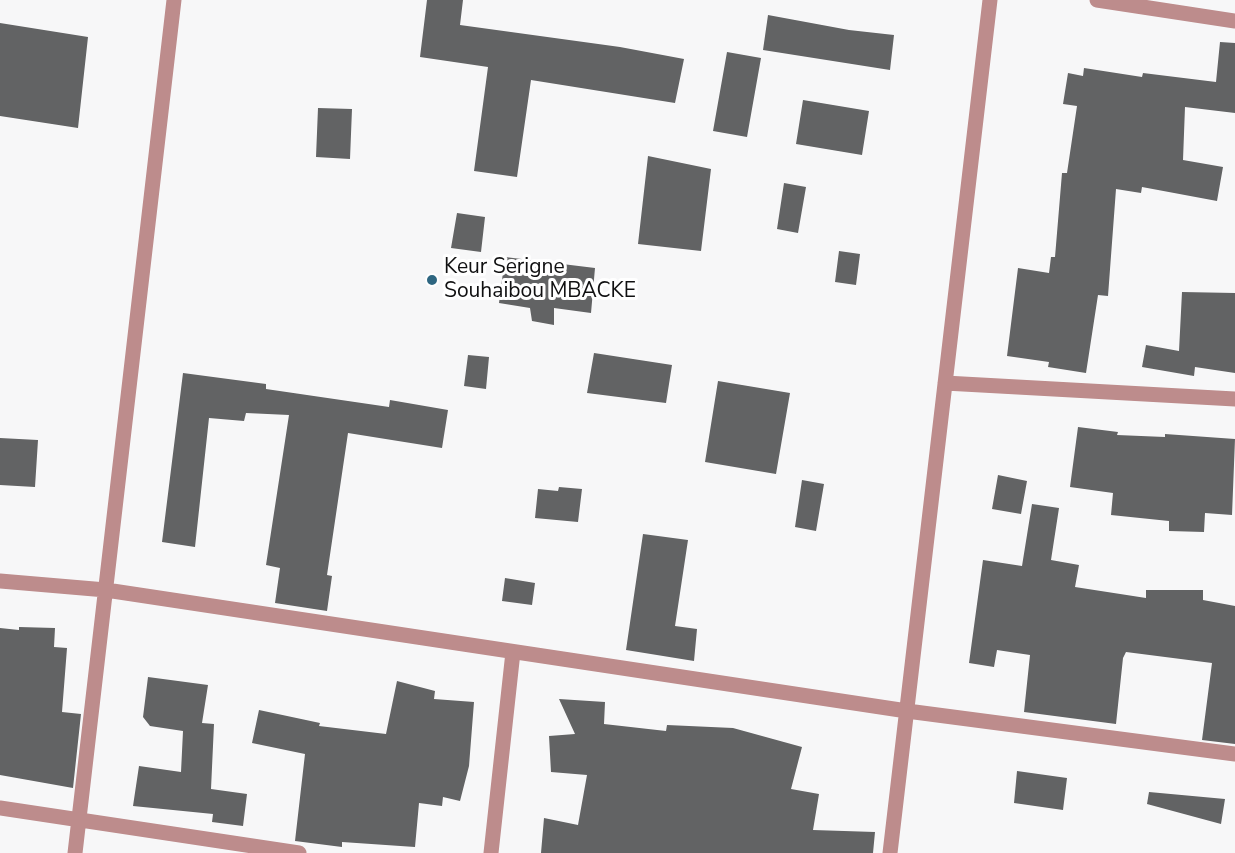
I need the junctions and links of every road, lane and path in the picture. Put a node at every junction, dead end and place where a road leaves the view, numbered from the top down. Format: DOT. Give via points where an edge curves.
graph roads {
  1 [pos="174,0"];
  2 [pos="990,0"];
  3 [pos="1097,0"];
  4 [pos="1235,21"];
  5 [pos="945,383"];
  6 [pos="1235,399"];
  7 [pos="0,581"];
  8 [pos="106,590"];
  9 [pos="513,652"];
  10 [pos="907,711"];
  11 [pos="1235,754"];
  12 [pos="0,808"];
  13 [pos="79,820"];
  14 [pos="75,853"];
  15 [pos="299,853"];
  16 [pos="491,853"];
  17 [pos="890,853"];
  1 -- 8 [label="street"];
  2 -- 5 [label="street"];
  3 -- 4 [label="street"];
  5 -- 6 [label="street"];
  5 -- 10 [label="street"];
  7 -- 8 [label="street"];
  8 -- 9 [label="street"];
  8 -- 13 [label="street"];
  9 -- 10 [label="street"];
  9 -- 16 [label="street"];
  10 -- 11 [label="street"];
  10 -- 17 [label="street"];
  12 -- 13 [label="street"];
  13 -- 14 [label="street"];
  13 -- 15 [label="street"];
}
